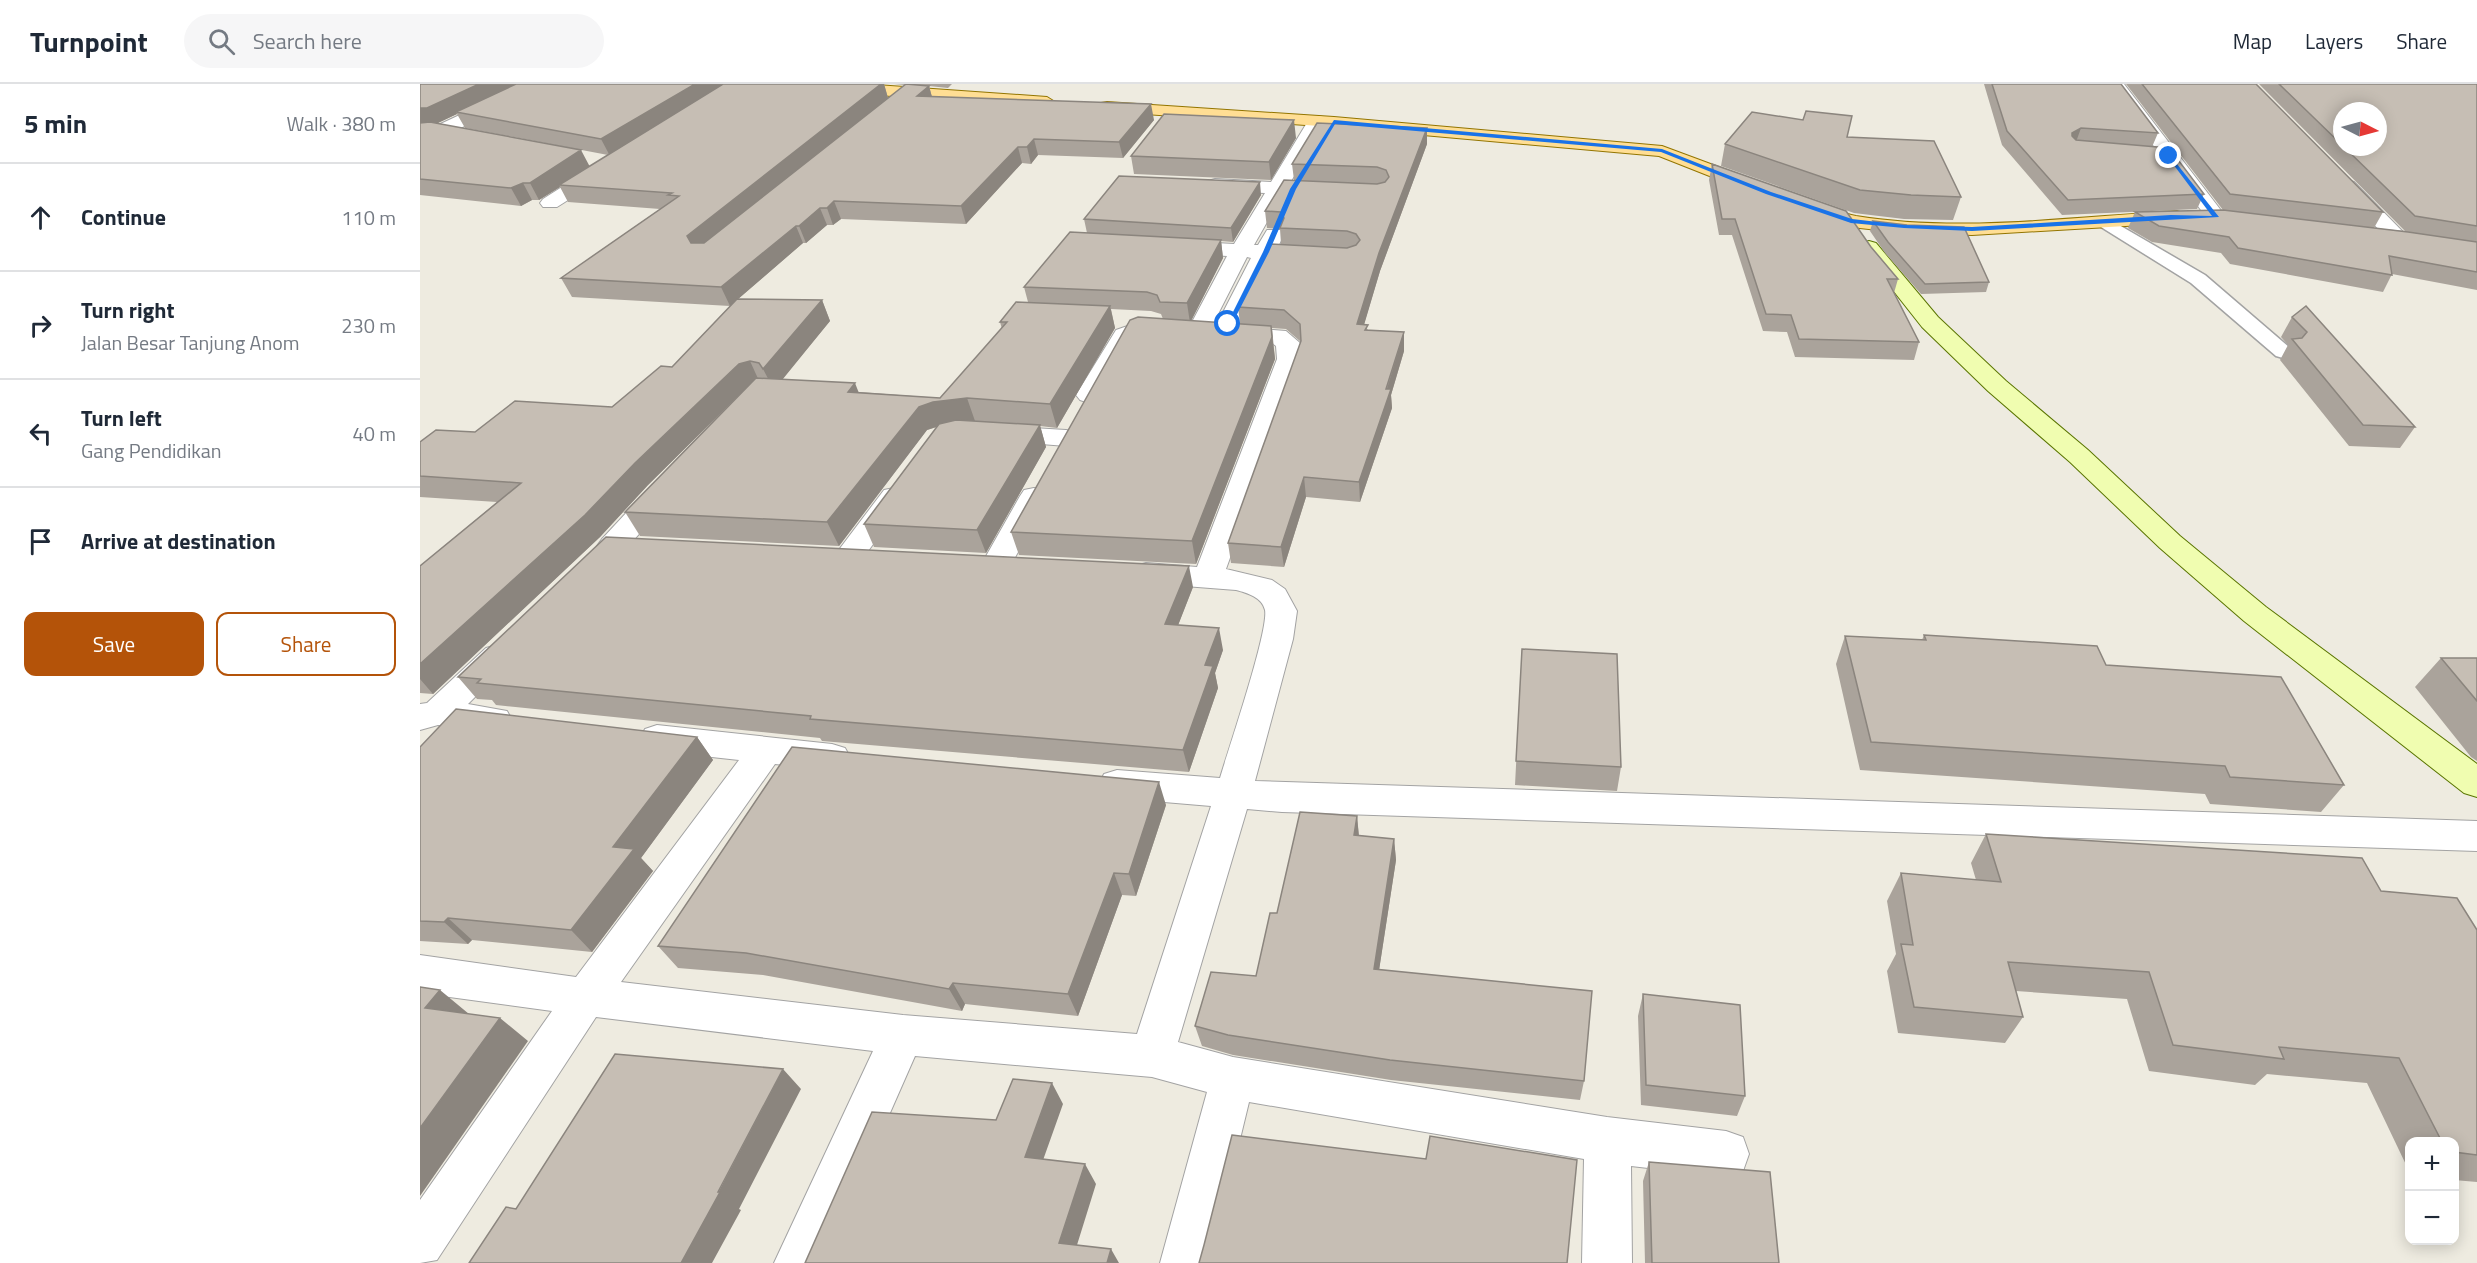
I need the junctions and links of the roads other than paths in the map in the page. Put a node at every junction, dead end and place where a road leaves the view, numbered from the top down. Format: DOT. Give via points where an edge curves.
graph roads {
  1 [pos="539,84"];
  2 [pos="793,84"];
  3 [pos="2116,84"];
  4 [pos="908,92"];
  5 [pos="1061,103"];
  6 [pos="1084,105"];
  7 [pos="889,106"];
  8 [pos="1325,121"];
  9 [pos="440,131"];
  10 [pos="420,132"];
  11 [pos="473,138"];
  12 [pos="2146,154"];
  13 [pos="2169,156"];
  14 [pos="592,160"];
  15 [pos="2335,174"];
  16 [pos="1197,185"];
  17 [pos="1285,188"];
  18 [pos="1335,190"];
  19 [pos="1768,193"];
  20 [pos="550,203"];
  21 [pos="1798,203"];
  22 [pos="2216,217"];
  23 [pos="2239,220"];
  24 [pos="1851,221"];
  25 [pos="2107,223"];
  26 [pos="2365,235"];
  27 [pos="2399,239"];
  28 [pos="2421,242"];
  29 [pos="1158,246"];
  30 [pos="1240,251"];
  31 [pos="1266,252"];
  32 [pos="1336,256"];
  33 [pos="1114,319"];
  34 [pos="1228,324"];
  35 [pos="1183,325"];
  36 [pos="1285,326"];
  37 [pos="2283,352"];
  38 [pos="975,432"];
  39 [pos="1055,458"];
  40 [pos="686,468"];
  41 [pos="910,475"];
  42 [pos="647,548"];
  43 [pos="882,560"];
  44 [pos="1032,567"];
  45 [pos="1114,572"];
  46 [pos="1209,576"];
  47 [pos="521,634"];
  48 [pos="429,715"];
  49 [pos="531,724"];
  50 [pos="625,735"];
  51 [pos="765,751"];
  52 [pos="858,760"];
  53 [pos="1081,781"];
  54 [pos="2477,783"];
  55 [pos="1233,795"];
  56 [pos="2477,836"];
  57 [pos="420,974"];
  58 [pos="586,997"];
  59 [pos="903,1035"];
  60 [pos="1152,1056"];
  61 [pos="1233,1078"];
  62 [pos="1606,1140"];
  63 [pos="1726,1154"];
  64 [pos="420,1243"];
  65 [pos="799,1263"];
  66 [pos="1185,1263"];
  67 [pos="1607,1263"];
  1 -- 9 [label="street"];
  2 -- 4 [label="main road"];
  3 -- 13 [label="street"];
  4 -- 5 [label="main road"];
  4 -- 7 [label="lane"];
  6 -- 8 [label="main road"];
  8 -- 17 [label="street"];
  8 -- 19 [label="main road" via="1662,151"];
  9 -- 10 [label="street"];
  9 -- 11 [label="street"];
  12 -- 13 [label="lane"];
  13 -- 22 [label="street"];
  14 -- 20 [label="street" via="613,164"];
  15 -- 27 [label="street"];
  16 -- 17 [label="street"];
  17 -- 18 [label="street"];
  17 -- 30 [label="street"];
  17 -- 31 [label="street"];
  21 -- 24 [label="main road"];
  22 -- 23 [label="main road"];
  22 -- 25 [label="main road"];
  24 -- 25 [label="main road" via="1972,229"];
  24 -- 54 [label="street" via="1876,258 1930,322 2170,542 2255,614"];
  25 -- 37 [label="lane" via="2198,279"];
  26 -- 27 [label="main road"];
  27 -- 28 [label="main road"];
  29 -- 30 [label="street"];
  30 -- 31 [label="street"];
  30 -- 35 [label="street"];
  31 -- 32 [label="street"];
  31 -- 34 [label="street"];
  33 -- 35 [label="street"];
  34 -- 35 [label="street"];
  34 -- 36 [label="street"];
  35 -- 39 [label="street" via="1124,334"];
  35 -- 46 [label="street" via="1278,336 1288,343 1288,359"];
  38 -- 39 [label="street"];
  39 -- 44 [label="street" via="985,565"];
  40 -- 42 [label="street" via="603,554"];
  41 -- 43 [label="street" via="836,557"];
  45 -- 46 [label="street"];
  46 -- 55 [label="street" via="1261,587 1274,597 1281,611"];
  47 -- 48 [label="street"];
  48 -- 49 [label="street"];
  50 -- 51 [label="street"];
  51 -- 52 [label="street"];
  51 -- 58 [label="street"];
  53 -- 55 [label="street"];
  55 -- 56 [label="street"];
  55 -- 60 [label="street"];
  57 -- 58 [label="street"];
  58 -- 59 [label="street"];
  58 -- 64 [label="street"];
  59 -- 60 [label="street"];
  59 -- 65 [label="street"];
  60 -- 61 [label="street"];
  61 -- 62 [label="street"];
  61 -- 66 [label="street"];
  62 -- 63 [label="street"];
  62 -- 67 [label="street"];
}
